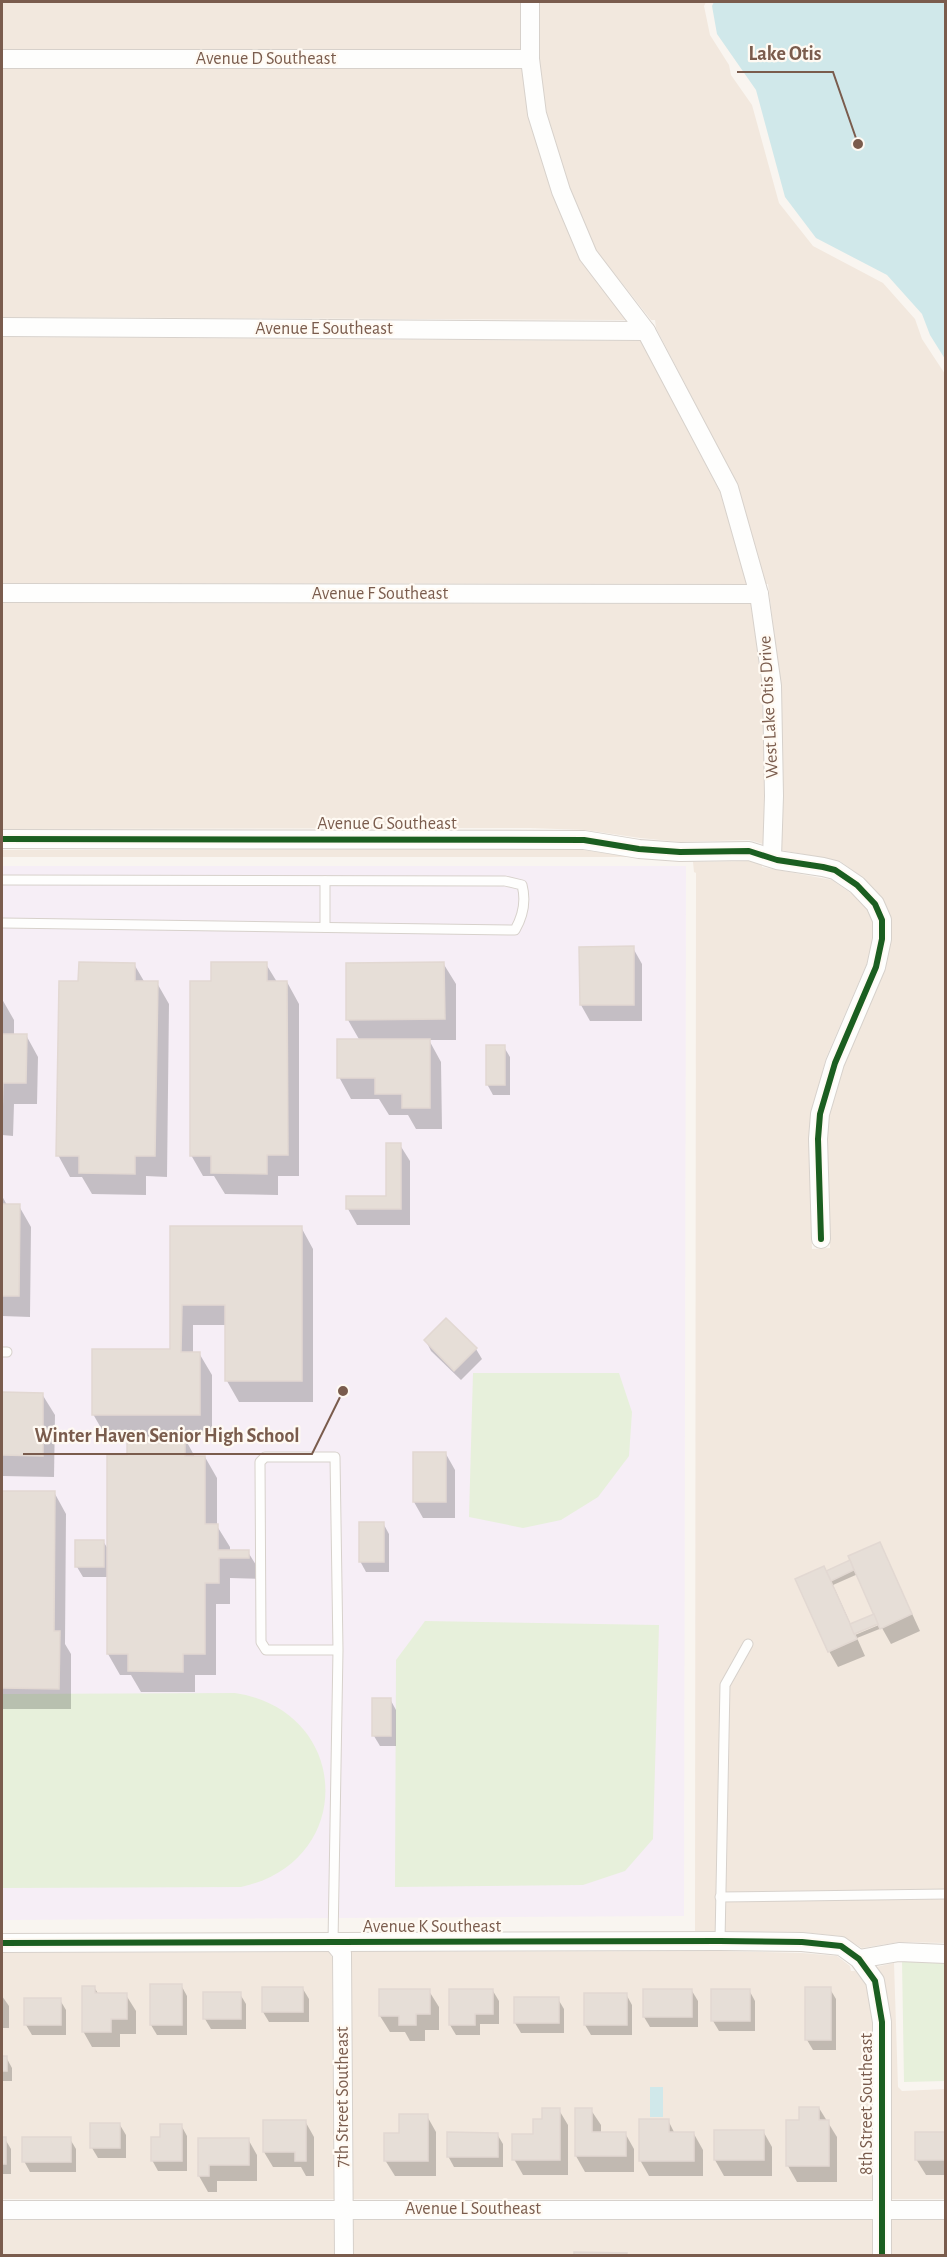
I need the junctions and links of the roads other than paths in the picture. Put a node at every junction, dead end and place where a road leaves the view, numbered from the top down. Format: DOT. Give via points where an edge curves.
graph roads {
  1 [pos="530,2"];
  2 [pos="2,59"];
  3 [pos="530,59"];
  4 [pos="2,327"];
  5 [pos="646,330"];
  6 [pos="2,593"];
  7 [pos="759,594"];
  8 [pos="2,840"];
  9 [pos="772,857"];
  10 [pos="2,880"];
  11 [pos="325,881"];
  12 [pos="2,922"];
  13 [pos="325,927"];
  14 [pos="821,1239"];
  15 [pos="748,1644"];
  16 [pos="338,1650"];
  17 [pos="945,1894"];
  18 [pos="720,1897"];
  19 [pos="720,1941"];
  20 [pos="2,1942"];
  21 [pos="333,1942"];
  22 [pos="945,1954"];
  23 [pos="859,1959"];
  24 [pos="343,2209"];
  25 [pos="2,2210"];
  26 [pos="882,2210"];
  27 [pos="945,2210"];
  28 [pos="344,2256"];
  29 [pos="882,2256"];
  1 -- 3 [label="street, West Lake Otis Drive"];
  2 -- 3 [label="street, Avenue D Southeast"];
  3 -- 5 [label="street, West Lake Otis Drive" via="537,114 561,191 588,255"];
  4 -- 5 [label="street, Avenue E Southeast"];
  5 -- 7 [label="street, West Lake Otis Drive" via="729,488"];
  6 -- 7 [label="street, Avenue F Southeast"];
  7 -- 9 [label="street, West Lake Otis Drive" via="772,686"];
  8 -- 9 [label="street, Avenue G Southeast" via="584,840 639,849 749,851"];
  9 -- 14 [label="street" via="835,870 875,904 882,920 876,967 835,1063 820,1114"];
  10 -- 11 [label="lane"];
  11 -- 13 [label="lane"];
  11 -- 13 [label="lane" via="505,881 522,885 524,891 523,910 515,930"];
  12 -- 13 [label="lane"];
  15 -- 18 [label="lane" via="725,1685"];
  16 -- 16 [label="lane" via="335,1456 265,1457 260,1462 261,1642 266,1650"];
  16 -- 21 [label="lane"];
  17 -- 18 [label="lane"];
  18 -- 19 [label="lane"];
  19 -- 21 [label="street, Avenue K Southeast"];
  19 -- 23 [label="street, Avenue K Southeast" via="841,1946"];
  20 -- 21 [label="street, Avenue K Southeast"];
  21 -- 24 [label="street, 7th Street Southeast" via="342,1953"];
  22 -- 23 [label="street" via="899,1952"];
  23 -- 26 [label="street, 8th Street Southeast" via="875,1981 882,2022"];
  24 -- 25 [label="street, Avenue L Southeast"];
  24 -- 26 [label="street, Avenue L Southeast"];
  24 -- 28 [label="street, 7th Street Southeast"];
  26 -- 27 [label="street, Avenue L Southeast"];
  26 -- 29 [label="street, 8th Street Southeast"];
}
